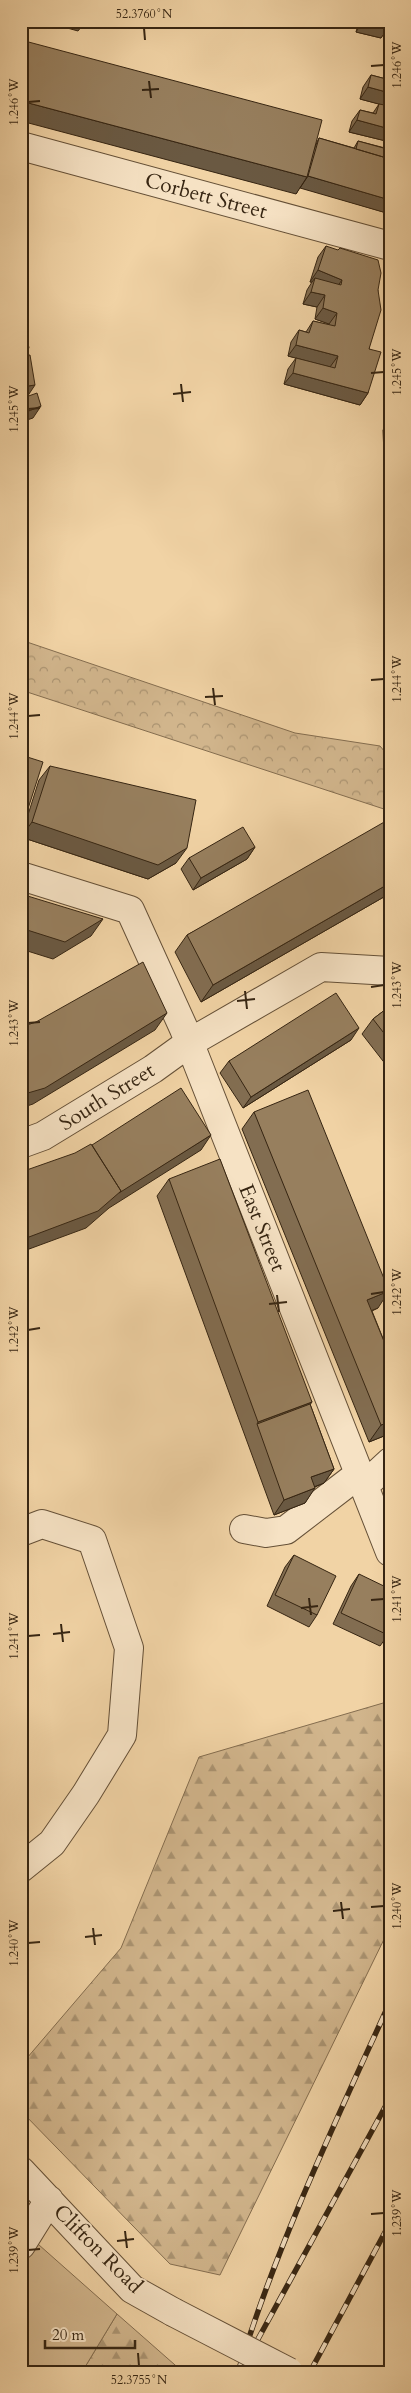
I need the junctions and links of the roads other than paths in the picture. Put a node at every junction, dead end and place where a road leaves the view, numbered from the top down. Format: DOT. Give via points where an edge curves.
graph roads {
  1 [pos="21,146"];
  2 [pos="390,246"];
  3 [pos="21,876"];
  4 [pos="390,970"];
  5 [pos="189,1043"];
  6 [pos="21,1144"];
  7 [pos="390,1462"];
  8 [pos="361,1480"];
  9 [pos="244,1529"];
  10 [pos="21,1532"];
  11 [pos="390,1552"];
  12 [pos="21,1868"];
  13 [pos="21,2171"];
  14 [pos="49,2200"];
  15 [pos="21,2245"];
  16 [pos="289,2372"];
  1 -- 2 [label="street, Corbett Street"];
  3 -- 5 [label="street, East Street" via="130,910"];
  4 -- 5 [label="street, South Street" via="321,967"];
  5 -- 6 [label="street, South Street" via="43,1136"];
  5 -- 8 [label="street, East Street"];
  7 -- 8 [label="street"];
  8 -- 9 [label="street" via="286,1530 266,1533"];
  8 -- 11 [label="street, East Street"];
  10 -- 12 [label="street" via="42,1524 92,1540 129,1648 122,1736 52,1843"];
  13 -- 14 [label="street, Clifton Road"];
  14 -- 15 [label="street"];
  14 -- 16 [label="street, Clifton Road, bridge" via="132,2289"];
}
